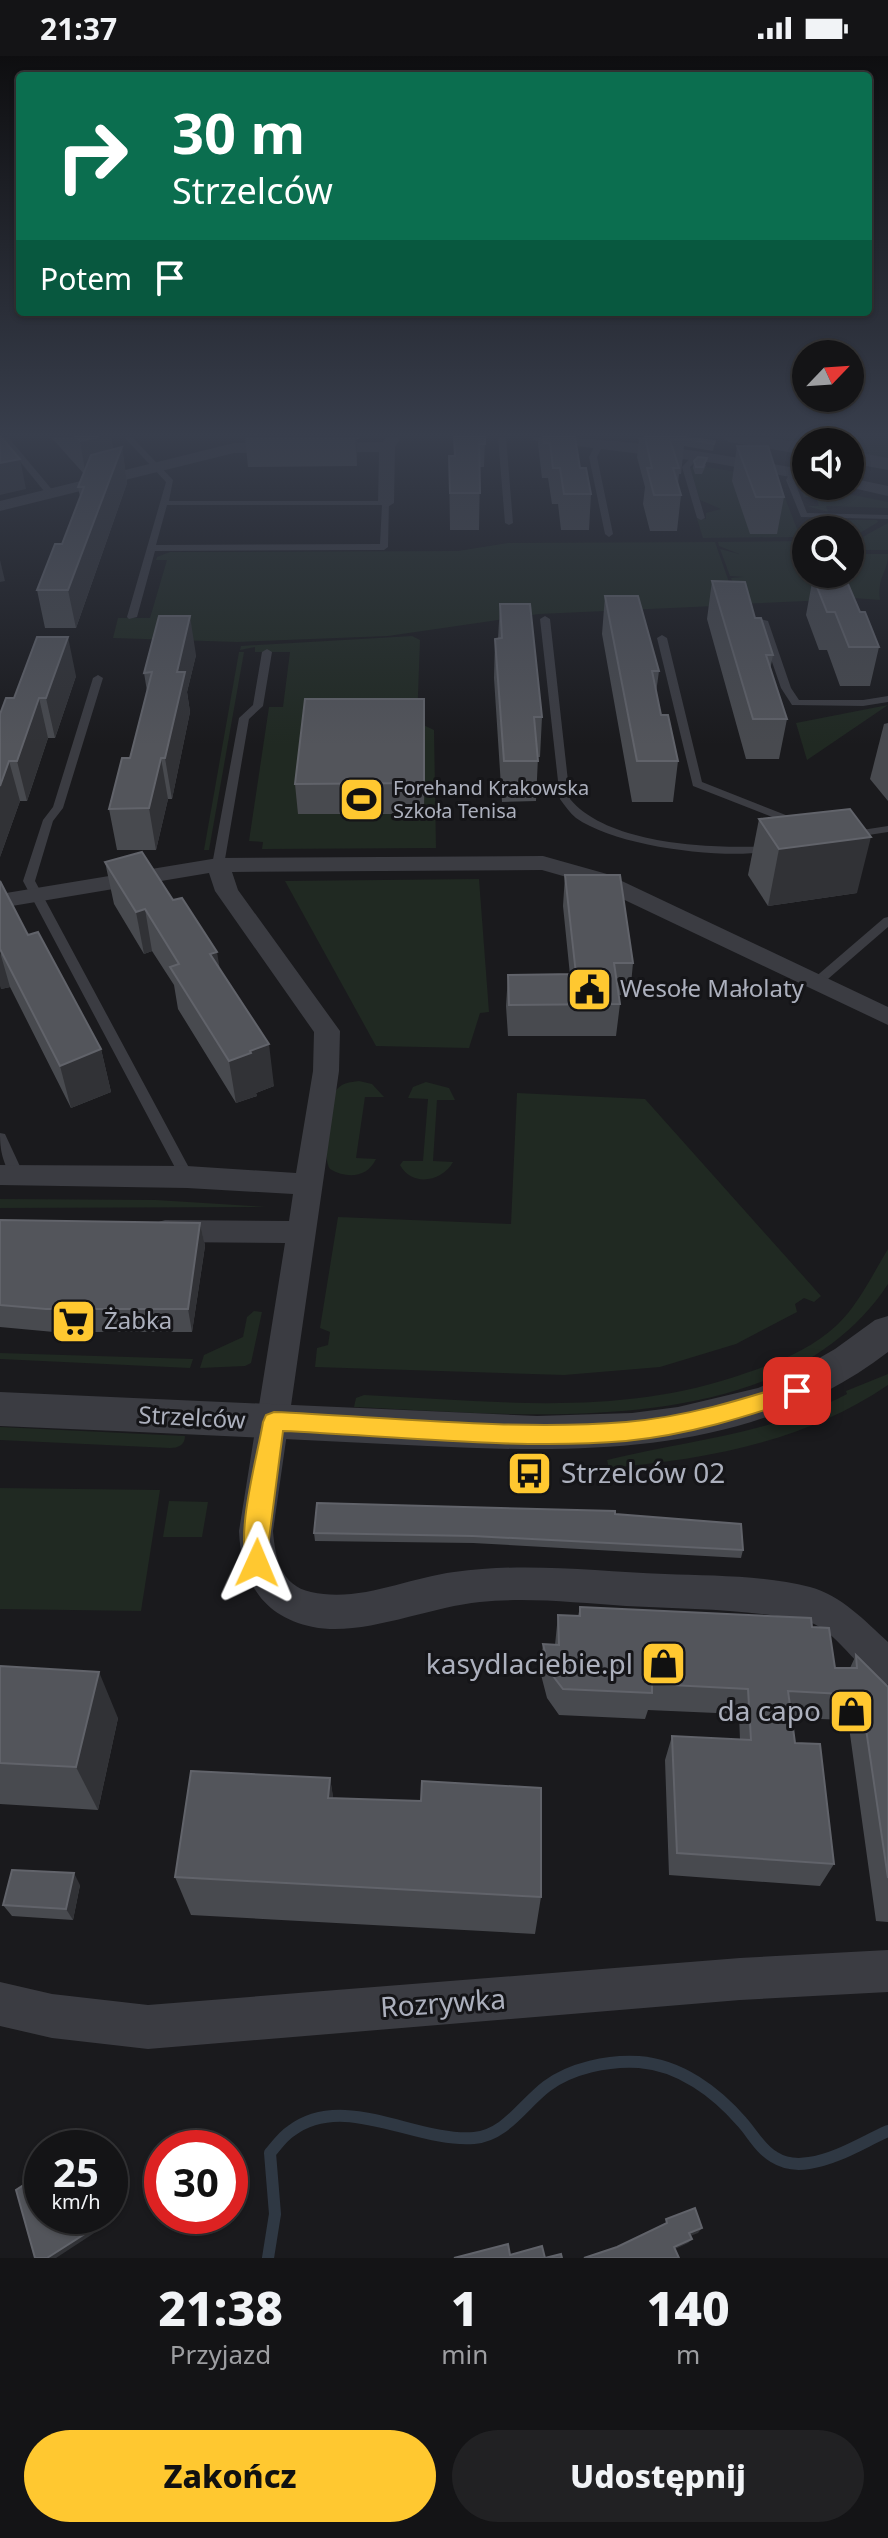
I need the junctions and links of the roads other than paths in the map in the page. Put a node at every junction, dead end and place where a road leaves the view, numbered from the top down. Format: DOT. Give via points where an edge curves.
graph roads {
  1 [pos="154,540"];
  2 [pos="384,540"];
  3 [pos="151,548"];
  4 [pos="132,617"];
  5 [pos="545,619"];
  6 [pos="763,621"];
  7 [pos="662,638"];
  8 [pos="267,652"];
  9 [pos="98,678"];
  10 [pos="888,699"];
  11 [pos="806,827"];
  12 [pos="888,829"];
  13 [pos="834,838"];
  14 [pos="782,847"];
  15 [pos="218,865"];
  16 [pos="35,895"];
  17 [pos="0,901"];
  18 [pos="888,921"];
  19 [pos="817,982"];
  20 [pos="888,1017"];
  21 [pos="0,1138"];
  22 [pos="8,1175"];
  23 [pos="187,1177"];
  24 [pos="309,1184"];
  25 [pos="143,1231"];
  26 [pos="301,1232"];
  27 [pos="888,1331"];
  28 [pos="0,1409"];
  29 [pos="274,1422"];
  30 [pos="888,1667"];
  31 [pos="888,1971"];
  32 [pos="0,2004"];
  1 -- 3 [label="lane"];
  2 -- 3 [label="lane" via="384,547"];
  3 -- 4 [label="lane"];
  5 -- 14 [label="lane" via="565,799 572,811 609,829 675,844 733,851"];
  6 -- 10 [label="lane" via="796,703"];
  7 -- 11 [label="lane" via="697,784"];
  8 -- 15 [label="lane" via="258,706 244,718"];
  9 -- 16 [label="lane" via="58,808 48,820 33,866 29,881"];
  12 -- 13 [label="lane"];
  15 -- 16 [label="street"];
  15 -- 19 [label="street" via="527,862 571,869"];
  15 -- 24 [label="street" via="227,891 327,1031"];
  16 -- 17 [label="street"];
  16 -- 23 [label="lane"];
  18 -- 19 [label="lane"];
  19 -- 20 [label="street"];
  21 -- 22 [label="lane"];
  22 -- 23 [label="street"];
  23 -- 24 [label="street"];
  24 -- 26 [label="street"];
  25 -- 26 [label="street"];
  26 -- 29 [label="street"];
  27 -- 29 [label="street, Strzelców" via="848,1363 797,1391 734,1413 650,1429 537,1433"];
  28 -- 29 [label="street, Strzelców"];
  29 -- 30 [label="street" via="256,1531 257,1563 273,1591 293,1603 354,1611 420,1594 510,1583 746,1595 809,1604 833,1615"];
  31 -- 32 [label="street, Rozrywka" via="148,2027"];
}
